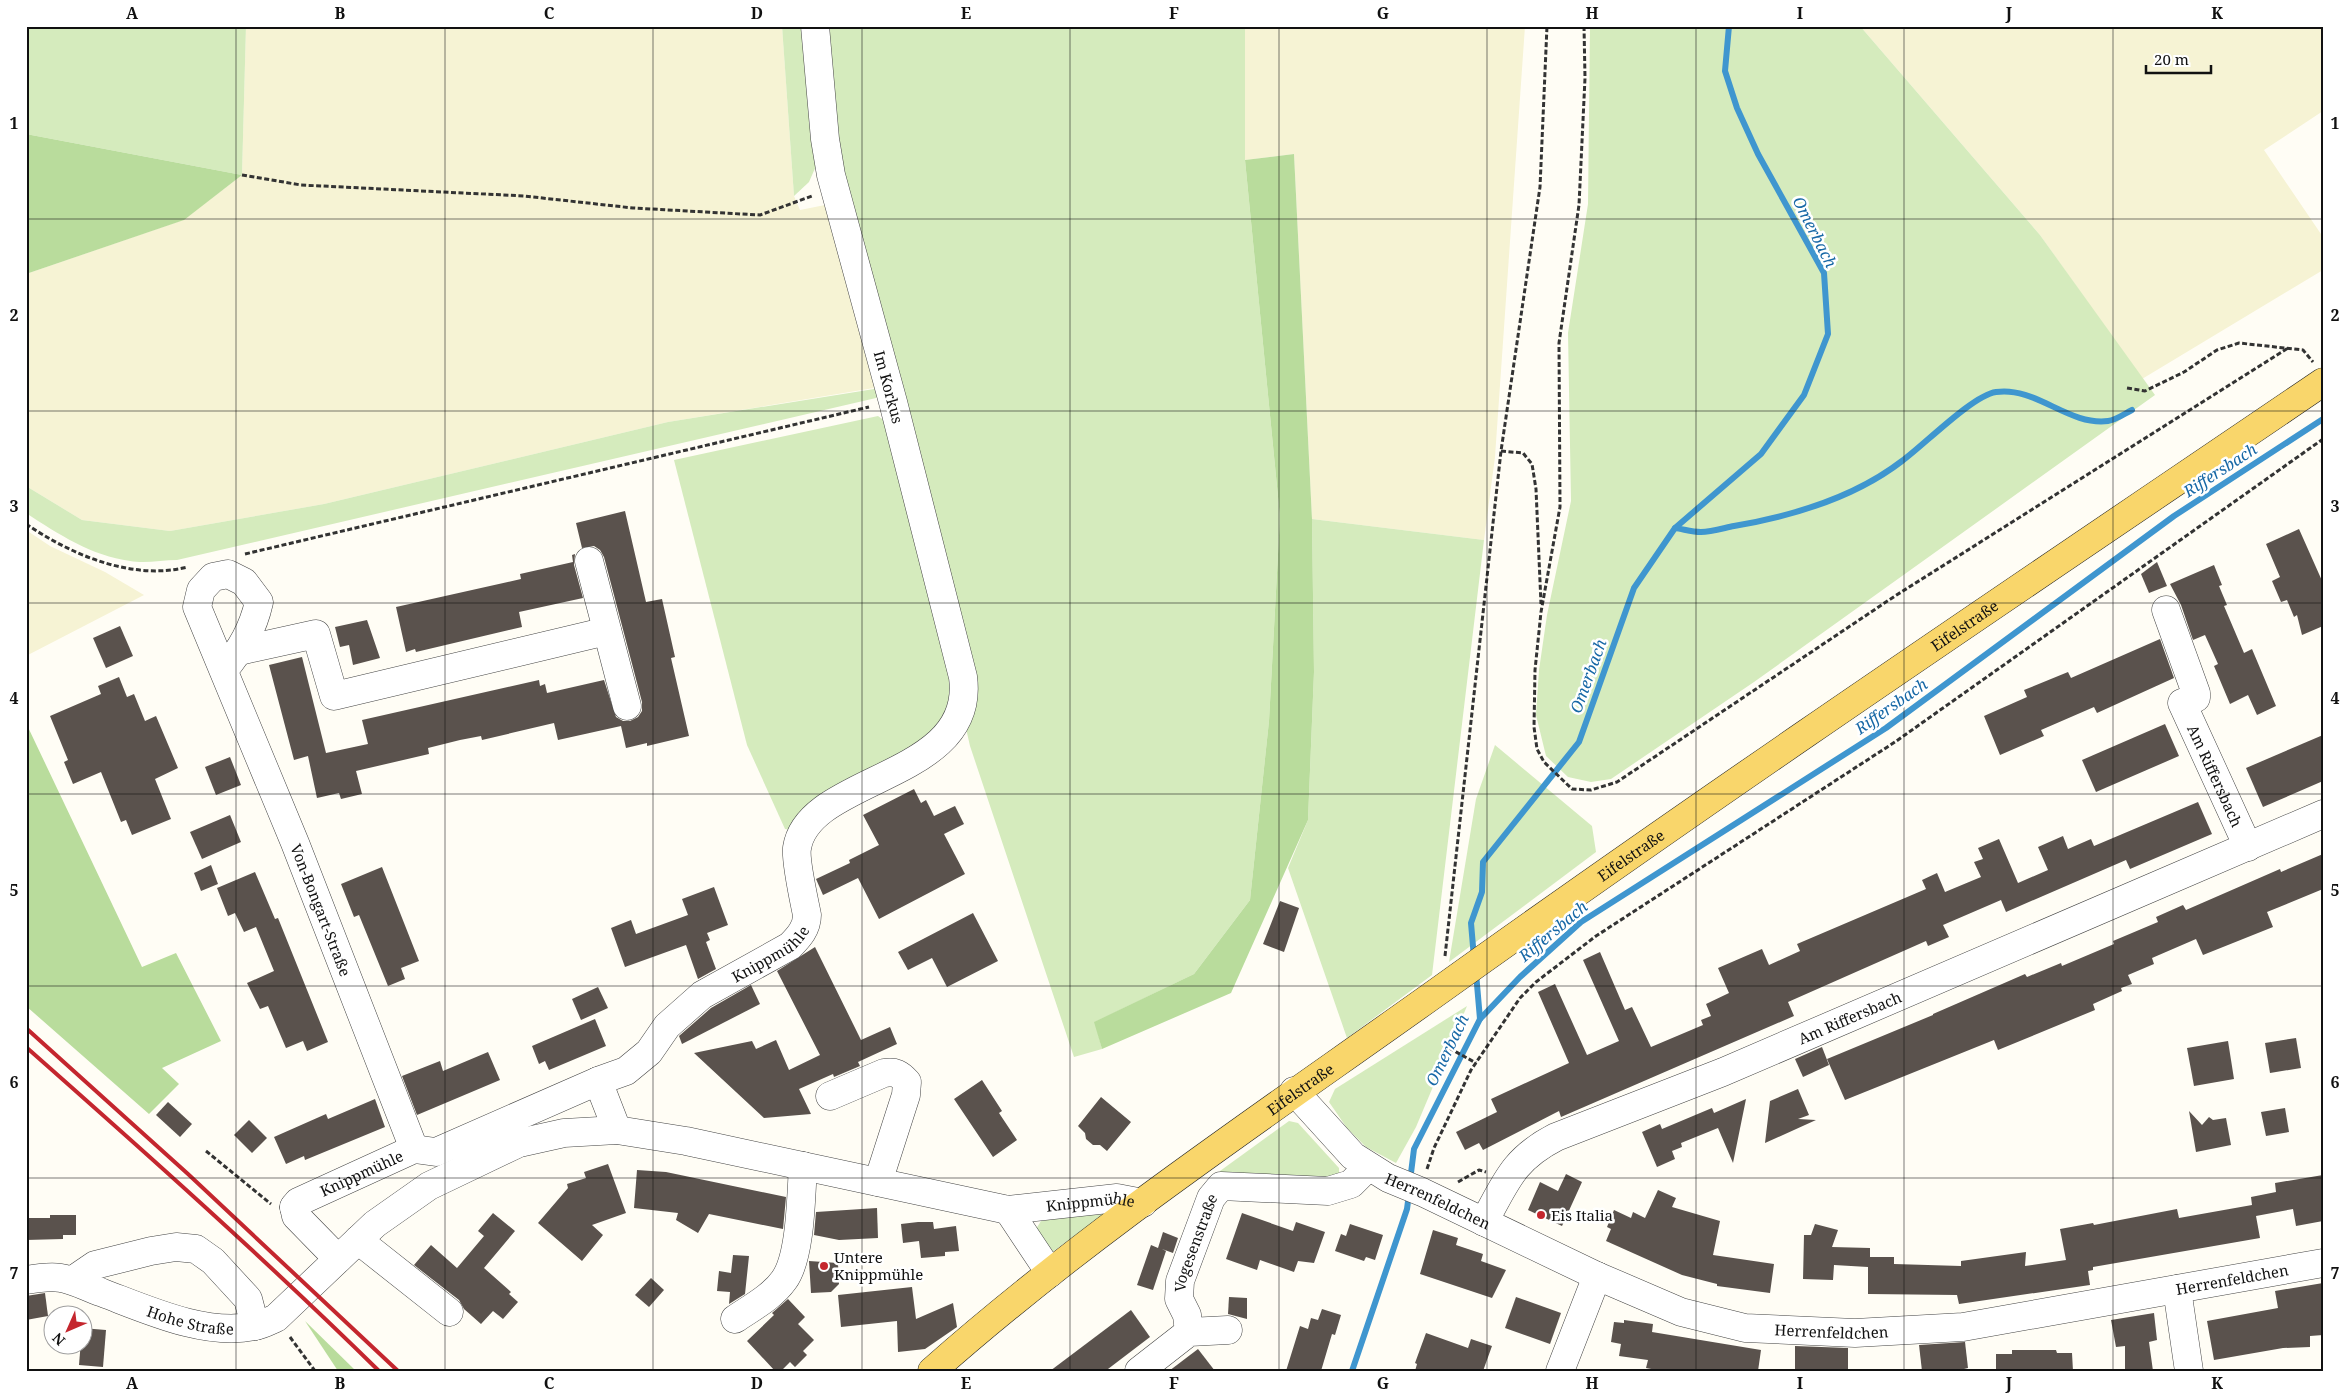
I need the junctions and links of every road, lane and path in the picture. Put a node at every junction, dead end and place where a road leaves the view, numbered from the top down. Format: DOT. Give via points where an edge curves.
graph roads {
  1 [pos="815,26"];
  2 [pos="1547,26"];
  3 [pos="1584,26"];
  4 [pos="242,175"];
  5 [pos="831,175"];
  6 [pos="2288,348"];
  7 [pos="2320,375"];
  8 [pos="2127,388"];
  9 [pos="893,402"];
  10 [pos="2323,439"];
  11 [pos="1501,451"];
  12 [pos="26,524"];
  13 [pos="238,556"];
  14 [pos="589,561"];
  15 [pos="190,567"];
  16 [pos="2166,610"];
  17 [pos="1541,612"];
  18 [pos="607,631"];
  19 [pos="627,706"];
  20 [pos="940,740"];
  21 [pos="2323,814"];
  22 [pos="2248,847"];
  23 [pos="1449,983"];
  24 [pos="1449,1048"];
  25 [pos="1476,1063"];
  26 [pos="598,1081"];
  27 [pos="1294,1092"];
  28 [pos="830,1096"];
  29 [pos="617,1130"];
  30 [pos="414,1149"];
  31 [pos="206,1150"];
  32 [pos="803,1166"];
  33 [pos="1378,1173"];
  34 [pos="1507,1180"];
  35 [pos="878,1182"];
  36 [pos="1221,1186"];
  37 [pos="1427,1194"];
  38 [pos="1143,1203"];
  39 [pos="284,1207"];
  40 [pos="1008,1210"];
  41 [pos="1484,1222"];
  42 [pos="358,1240"];
  43 [pos="338,1259"];
  44 [pos="2323,1263"];
  45 [pos="1050,1273"];
  46 [pos="1597,1276"];
  47 [pos="26,1280"];
  48 [pos="73,1280"];
  49 [pos="2176,1289"];
  50 [pos="448,1312"];
  51 [pos="735,1319"];
  52 [pos="266,1322"];
  53 [pos="1228,1330"];
  54 [pos="1189,1332"];
  55 [pos="1147,1368"];
  56 [pos="315,1371"];
  57 [pos="932,1371"];
  58 [pos="1560,1371"];
  59 [pos="2189,1371"];
  1 -- 5 [label="street, Im Korkus"];
  2 -- 11 [label="path" via="1540,187"];
  3 -- 17 [label="path" via="1579,205 1559,343 1560,508"];
  4 -- 5 [label="path" via="301,185 524,196 633,208 760,215 810,199"];
  5 -- 9 [label="street, Im Korkus"];
  6 -- 7 [label="path" via="2303,350"];
  6 -- 8 [label="path" via="2239,343 2217,350 2184,372 2145,391"];
  6 -- 17 [label="path" via="1895,596 1617,782 1591,790 1572,789 1544,762 1537,750 1535,670"];
  7 -- 23 [label="main road, Eifelstraße"];
  9 -- 13 [label="path"];
  9 -- 20 [label="street, Im Korkus" via="965,692 954,727"];
  10 -- 25 [label="path" via="1896,742 1596,936 1520,998"];
  11 -- 17 [label="path" via="1523,453 1532,464"];
  11 -- 23 [label="path"];
  12 -- 15 [label="path" via="52,541 103,562 134,569"];
  14 -- 18 [label="street"];
  16 -- 22 [label="street, Am Riffersbach" via="2196,693 2196,698 2182,703"];
  18 -- 19 [label="street"];
  18 -- 30 [label="street, Von-Bongart-Straße" via="334,696 316,634 232,661 295,842"];
  20 -- 26 [label="street, Knippmühle" via="912,762 819,813 802,833 797,848 807,923 790,946 702,995 667,1026 649,1052 634,1065"];
  21 -- 22 [label="street, Am Riffersbach"];
  22 -- 34 [label="street, Am Riffersbach" via="1723,1072 1556,1137 1520,1160"];
  23 -- 27 [label="main road, Eifelstraße"];
  24 -- 25 [label="path"];
  25 -- 37 [label="path" via="1434,1148"];
  26 -- 29 [label="street"];
  26 -- 30 [label="street, Knippmühle" via="436,1152"];
  27 -- 33 [label="street, Herrenfeldchen" via="1353,1156"];
  27 -- 38 [label="main road, Eifelstraße"];
  28 -- 35 [label="street" via="884,1073 901,1075 907,1082 906,1095"];
  29 -- 32 [label="street, Knippmühle"];
  29 -- 42 [label="street, Knippmühle" via="564,1133 519,1143 429,1186"];
  30 -- 39 [label="street, Knippmühle"];
  31 -- 39 [label="path"];
  32 -- 35 [label="street, Knippmühle"];
  32 -- 51 [label="street" via="797,1239 791,1266 784,1280 769,1296"];
  33 -- 36 [label="street, Herrenfeldchen" via="1328,1191"];
  33 -- 37 [label="street, Herrenfeldchen"];
  34 -- 37 [label="path" via="1479,1170"];
  34 -- 41 [label="street, Am Riffersbach"];
  35 -- 40 [label="street, Knippmühle"];
  36 -- 54 [label="street, Vogesenstraße" via="1211,1198 1180,1281 1179,1299 1187,1315"];
  37 -- 41 [label="street, Herrenfeldchen"];
  38 -- 40 [label="street, Knippmühle" via="1117,1198"];
  38 -- 45 [label="main road, Eifelstraße"];
  39 -- 43 [label="street"];
  40 -- 45 [label="street"];
  41 -- 46 [label="street, Herrenfeldchen"];
  42 -- 43 [label="street, Knippmühle"];
  42 -- 50 [label="street"];
  43 -- 52 [label="street"];
  44 -- 49 [label="street, Herrenfeldchen"];
  45 -- 57 [label="main road, Eifelstraße"];
  46 -- 49 [label="street, Herrenfeldchen" via="1681,1312 1745,1328 1855,1333 1963,1326"];
  46 -- 58 [label="street"];
  47 -- 48 [label="street, Hohe Straße" via="55,1276"];
  48 -- 52 [label="street, Hohe Straße" via="194,1325 226,1329"];
  48 -- 52 [label="street" via="95,1265 150,1251 176,1247 196,1249 213,1261"];
  49 -- 59 [label="street"];
  52 -- 56 [label="path"];
  53 -- 54 [label="street"];
  54 -- 55 [label="street"];
}
